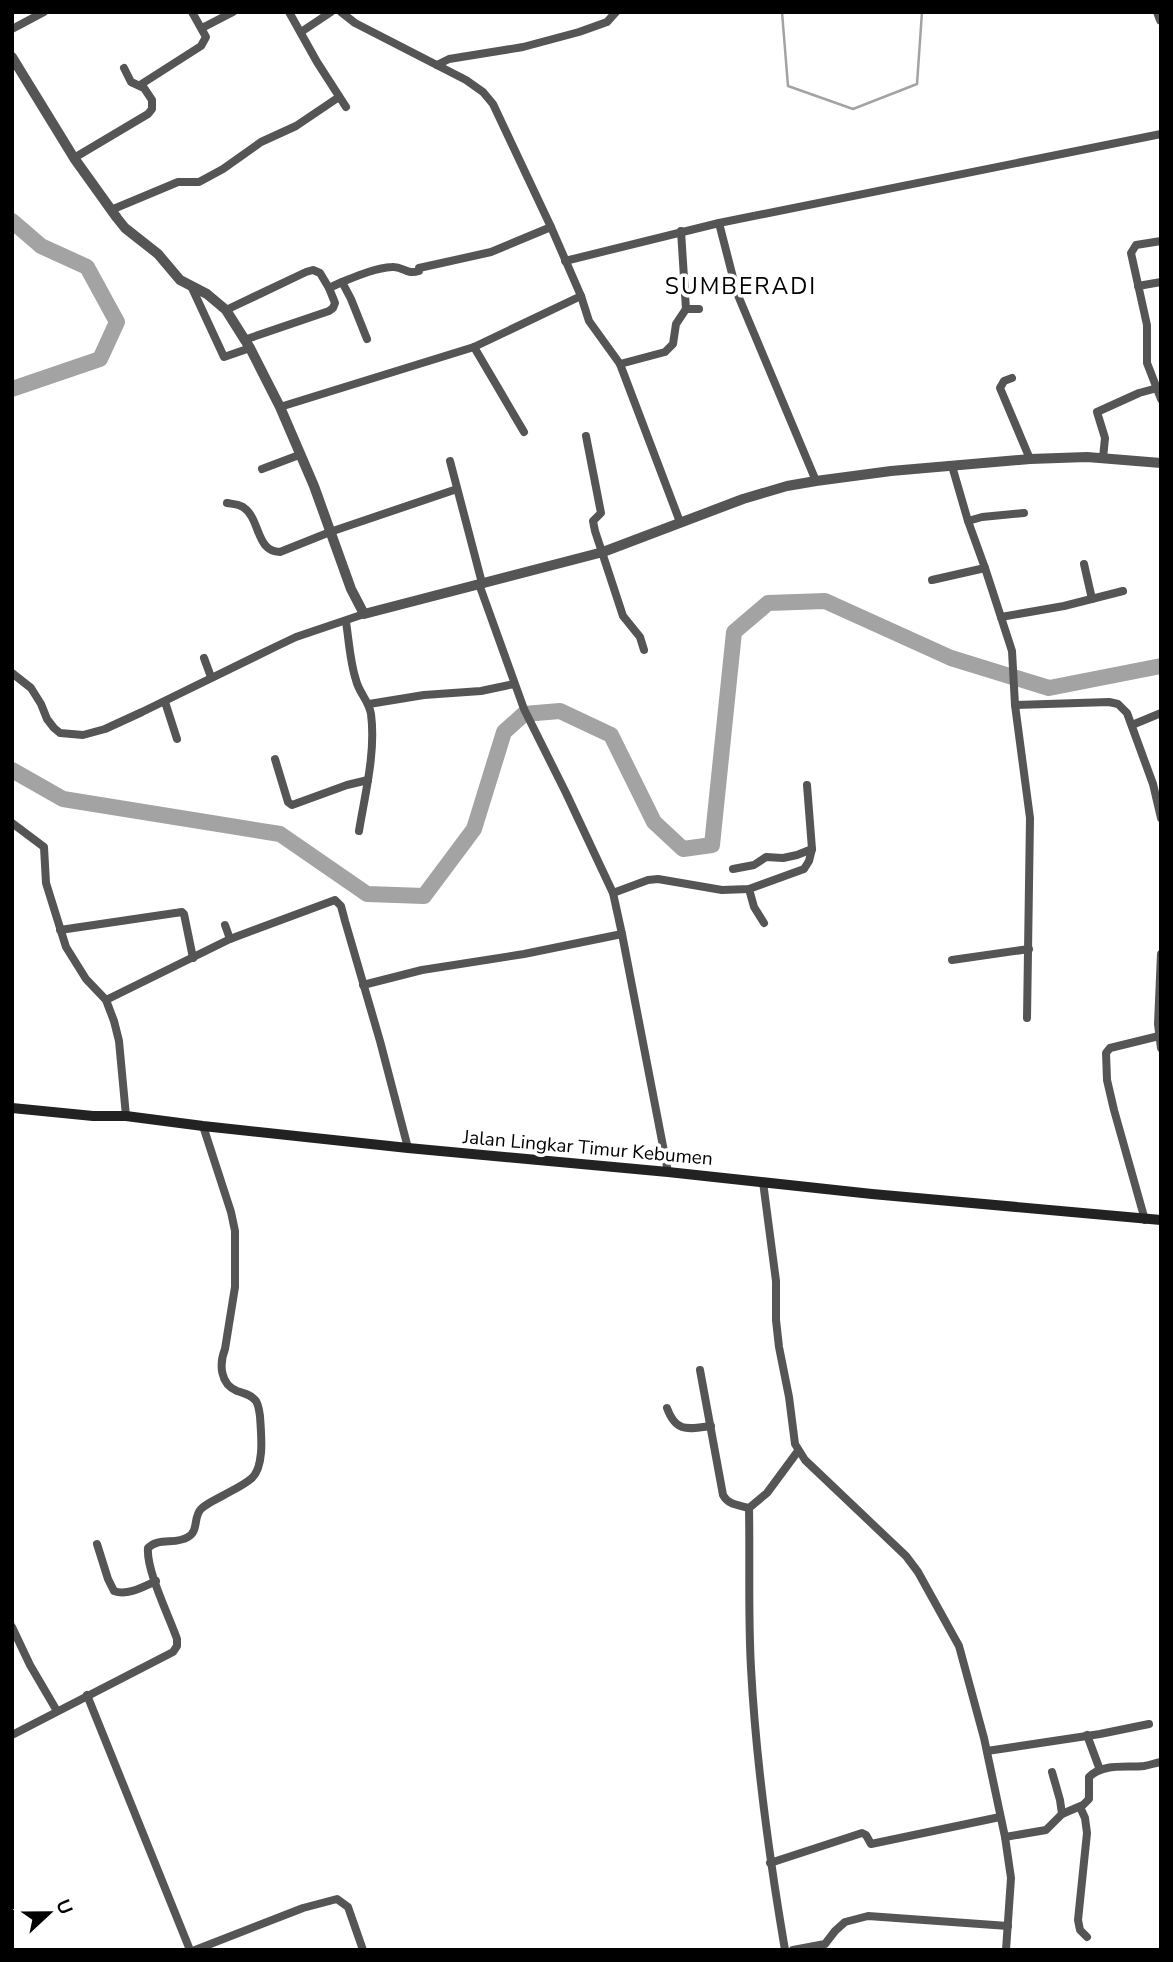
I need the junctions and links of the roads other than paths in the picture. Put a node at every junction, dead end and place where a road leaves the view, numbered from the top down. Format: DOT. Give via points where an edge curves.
graph roads {
  1 [pos="44,12"];
  2 [pos="192,12"];
  3 [pos="233,12"];
  4 [pos="289,12"];
  5 [pos="331,12"];
  6 [pos="341,12"];
  7 [pos="616,12"];
  8 [pos="1158,12"];
  9 [pos="1161,20"];
  10 [pos="202,28"];
  11 [pos="12,29"];
  12 [pos="300,32"];
  13 [pos="12,57"];
  14 [pos="437,65"];
  15 [pos="124,68"];
  16 [pos="140,85"];
  17 [pos="339,97"];
  18 [pos="346,107"];
  19 [pos="1161,134"];
  20 [pos="74,158"];
  21 [pos="111,210"];
  22 [pos="719,223"];
  23 [pos="551,227"];
  24 [pos="681,231"];
  25 [pos="1161,241"];
  26 [pos="565,261"];
  27 [pos="342,282"];
  28 [pos="1161,282"];
  29 [pos="1138,286"];
  30 [pos="192,288"];
  31 [pos="329,288"];
  32 [pos="580,296"];
  33 [pos="699,309"];
  34 [pos="226,310"];
  35 [pos="686,310"];
  36 [pos="367,339"];
  37 [pos="247,344"];
  38 [pos="474,347"];
  39 [pos="620,364"];
  40 [pos="1013,378"];
  41 [pos="1159,387"];
  42 [pos="1161,399"];
  43 [pos="280,407"];
  44 [pos="524,432"];
  45 [pos="586,436"];
  46 [pos="299,455"];
  47 [pos="1103,458"];
  48 [pos="1030,459"];
  49 [pos="450,461"];
  50 [pos="1161,463"];
  51 [pos="951,466"];
  52 [pos="262,469"];
  53 [pos="816,481"];
  54 [pos="457,489"];
  55 [pos="227,503"];
  56 [pos="1024,513"];
  57 [pos="968,521"];
  58 [pos="680,522"];
  59 [pos="330,532"];
  60 [pos="603,552"];
  61 [pos="1084,564"];
  62 [pos="985,568"];
  63 [pos="932,580"];
  64 [pos="481,584"];
  65 [pos="1123,592"];
  66 [pos="1092,598"];
  67 [pos="365,614"];
  68 [pos="1001,617"];
  69 [pos="346,622"];
  70 [pos="644,650"];
  71 [pos="204,658"];
  72 [pos="12,674"];
  73 [pos="211,677"];
  74 [pos="514,684"];
  75 [pos="164,702"];
  76 [pos="1015,702"];
  77 [pos="369,704"];
  78 [pos="1161,713"];
  79 [pos="1132,726"];
  80 [pos="177,739"];
  81 [pos="275,759"];
  82 [pos="368,780"];
  83 [pos="807,785"];
  84 [pos="1161,818"];
  85 [pos="12,823"];
  86 [pos="359,831"];
  87 [pos="812,849"];
  88 [pos="733,869"];
  89 [pos="749,889"];
  90 [pos="613,892"];
  91 [pos="764,923"];
  92 [pos="225,925"];
  93 [pos="60,930"];
  94 [pos="622,934"];
  95 [pos="230,939"];
  96 [pos="1029,948"];
  97 [pos="1161,954"];
  98 [pos="193,958"];
  99 [pos="952,960"];
  100 [pos="1160,979"];
  101 [pos="363,985"];
  102 [pos="106,1000"];
  103 [pos="1027,1018"];
  104 [pos="1159,1036"];
  105 [pos="1161,1048"];
  106 [pos="12,1108"];
  107 [pos="126,1116"];
  108 [pos="203,1126"];
  109 [pos="408,1148"];
  110 [pos="668,1172"];
  111 [pos="763,1182"];
  112 [pos="1145,1220"];
  113 [pos="1161,1220"];
  114 [pos="700,1370"];
  115 [pos="667,1408"];
  116 [pos="711,1426"];
  117 [pos="798,1451"];
  118 [pos="749,1508"];
  119 [pos="97,1544"];
  120 [pos="156,1581"];
  121 [pos="12,1627"];
  122 [pos="87,1695"];
  123 [pos="57,1711"];
  124 [pos="1149,1724"];
  125 [pos="12,1735"];
  126 [pos="1087,1735"];
  127 [pos="987,1751"];
  128 [pos="1161,1762"];
  129 [pos="1100,1770"];
  130 [pos="1052,1772"];
  131 [pos="1080,1807"];
  132 [pos="1062,1814"];
  133 [pos="1000,1817"];
  134 [pos="1005,1837"];
  135 [pos="770,1863"];
  136 [pos="1008,1926"];
  137 [pos="1087,1937"];
  138 [pos="193,1950"];
  139 [pos="363,1950"];
  140 [pos="785,1950"];
  141 [pos="793,1950"];
  142 [pos="1006,1950"];
  1 -- 11 [label="street"];
  2 -- 10 [label="street"];
  3 -- 10 [label="street"];
  4 -- 12 [label="street"];
  5 -- 12 [label="street"];
  6 -- 14 [label="street"];
  7 -- 14 [label="street" via="607,22 589,29 523,47 449,58"];
  8 -- 9 [label="street"];
  10 -- 16 [label="street" via="206,37 201,46"];
  12 -- 17 [label="street"];
  13 -- 20 [label="street"];
  14 -- 23 [label="street" via="466,80 493,104"];
  15 -- 16 [label="street" via="131,82"];
  16 -- 20 [label="street" via="152,100 148,114"];
  17 -- 18 [label="street"];
  17 -- 21 [label="street" via="204,180 178,183"];
  19 -- 22 [label="street"];
  20 -- 21 [label="street"];
  21 -- 30 [label="street"];
  22 -- 24 [label="street"];
  22 -- 53 [label="street" via="737,293"];
  23 -- 26 [label="street"];
  23 -- 27 [label="street" via="491,252 412,273 394,266"];
  24 -- 26 [label="street"];
  24 -- 35 [label="street"];
  25 -- 29 [label="street" via="1133,248"];
  26 -- 32 [label="street"];
  27 -- 31 [label="street"];
  27 -- 36 [label="street"];
  28 -- 29 [label="street"];
  29 -- 41 [label="street" via="1147,325 1147,363"];
  30 -- 34 [label="street"];
  30 -- 37 [label="street" via="223,356"];
  31 -- 34 [label="street" via="320,272 306,272"];
  31 -- 37 [label="street" via="333,309"];
  32 -- 38 [label="street"];
  32 -- 39 [label="street" via="594,329"];
  33 -- 35 [label="street"];
  34 -- 37 [label="street"];
  35 -- 39 [label="street" via="676,324 673,344 665,352"];
  37 -- 43 [label="street"];
  38 -- 43 [label="street"];
  38 -- 44 [label="street"];
  39 -- 58 [label="street"];
  40 -- 48 [label="street" via="1000,387"];
  41 -- 42 [label="street"];
  41 -- 47 [label="street" via="1097,412 1105,438"];
  43 -- 46 [label="street"];
  45 -- 60 [label="street" via="601,512 593,523"];
  46 -- 52 [label="street"];
  46 -- 59 [label="street"];
  47 -- 48 [label="street"];
  47 -- 50 [label="street"];
  48 -- 51 [label="street"];
  49 -- 54 [label="street"];
  51 -- 53 [label="street"];
  51 -- 57 [label="street"];
  53 -- 58 [label="street" via="743,499"];
  54 -- 59 [label="street"];
  54 -- 64 [label="street"];
  55 -- 59 [label="street" via="246,509 263,544 273,552"];
  56 -- 57 [label="street"];
  57 -- 62 [label="street"];
  58 -- 60 [label="street"];
  59 -- 67 [label="street"];
  60 -- 64 [label="street"];
  60 -- 70 [label="street" via="623,616"];
  61 -- 66 [label="street"];
  62 -- 63 [label="street"];
  62 -- 68 [label="street"];
  64 -- 67 [label="street"];
  64 -- 74 [label="street"];
  65 -- 66 [label="street"];
  66 -- 68 [label="street"];
  67 -- 69 [label="street"];
  68 -- 76 [label="street" via="1012,651"];
  69 -- 73 [label="street" via="296,637"];
  69 -- 77 [label="street" via="355,677"];
  71 -- 73 [label="street"];
  72 -- 75 [label="street" via="31,688 60,733 105,729"];
  73 -- 75 [label="street"];
  74 -- 77 [label="street"];
  74 -- 90 [label="street"];
  75 -- 80 [label="street"];
  76 -- 79 [label="street" via="1109,702 1122,708"];
  76 -- 96 [label="street" via="1030,818"];
  77 -- 82 [label="street"];
  78 -- 79 [label="street"];
  79 -- 84 [label="street"];
  81 -- 82 [label="street" via="292,805"];
  82 -- 86 [label="street"];
  83 -- 87 [label="street"];
  85 -- 93 [label="street" via="44,847 46,883"];
  87 -- 88 [label="street"];
  87 -- 89 [label="street" via="804,869"];
  89 -- 90 [label="street" via="722,890 658,879"];
  89 -- 91 [label="street"];
  90 -- 94 [label="street"];
  92 -- 95 [label="street"];
  93 -- 98 [label="street" via="182,912"];
  93 -- 102 [label="street" via="76,964"];
  94 -- 101 [label="street"];
  94 -- 110 [label="street"];
  95 -- 98 [label="street"];
  95 -- 101 [label="street" via="335,900 342,909"];
  96 -- 99 [label="street"];
  96 -- 103 [label="street"];
  97 -- 100 [label="street"];
  98 -- 102 [label="street"];
  100 -- 104 [label="street"];
  101 -- 109 [label="street"];
  102 -- 107 [label="street" via="119,1041"];
  104 -- 105 [label="street"];
  104 -- 112 [label="street" via="1110,1048 1105,1056 1114,1110"];
  106 -- 107 [label="main road, Jalan Lingkar Timur Kebumen"];
  107 -- 108 [label="main road, Jalan Lingkar Timur Kebumen"];
  108 -- 109 [label="main road, Jalan Lingkar Timur Kebumen"];
  108 -- 120 [label="street" via="235,1231 235,1287 223,1376 234,1390 256,1401 262,1453 253,1478 201,1508 191,1536 150,1545 148,1556"];
  109 -- 110 [label="main road, Jalan Lingkar Timur Kebumen"];
  110 -- 111 [label="main road, Jalan Lingkar Timur Kebumen"];
  111 -- 112 [label="main road, Jalan Lingkar Timur Kebumen"];
  111 -- 117 [label="street" via="779,1347"];
  112 -- 113 [label="main road, Jalan Lingkar Timur Kebumen"];
  114 -- 116 [label="street"];
  115 -- 116 [label="street" via="681,1427"];
  116 -- 118 [label="street" via="724,1496 731,1504"];
  117 -- 118 [label="street" via="767,1493"];
  117 -- 127 [label="street" via="918,1572 959,1646"];
  118 -- 135 [label="street" via="751,1667"];
  119 -- 120 [label="street" via="114,1591 138,1590"];
  120 -- 122 [label="street" via="177,1646"];
  121 -- 123 [label="street"];
  122 -- 123 [label="street"];
  122 -- 138 [label="street"];
  123 -- 125 [label="street"];
  124 -- 126 [label="street"];
  126 -- 127 [label="street"];
  126 -- 129 [label="street"];
  127 -- 133 [label="street"];
  128 -- 129 [label="street"];
  129 -- 131 [label="street" via="1089,1777 1089,1798"];
  130 -- 132 [label="street"];
  131 -- 132 [label="street"];
  131 -- 137 [label="street" via="1087,1833 1078,1920"];
  132 -- 134 [label="street" via="1046,1830"];
  133 -- 134 [label="street"];
  133 -- 135 [label="street" via="871,1844 862,1833"];
  134 -- 136 [label="street" via="1011,1878"];
  135 -- 140 [label="street"];
  136 -- 141 [label="street" via="868,1916 845,1923 825,1944"];
  136 -- 142 [label="street"];
  138 -- 139 [label="street" via="337,1899 348,1907"];
}
